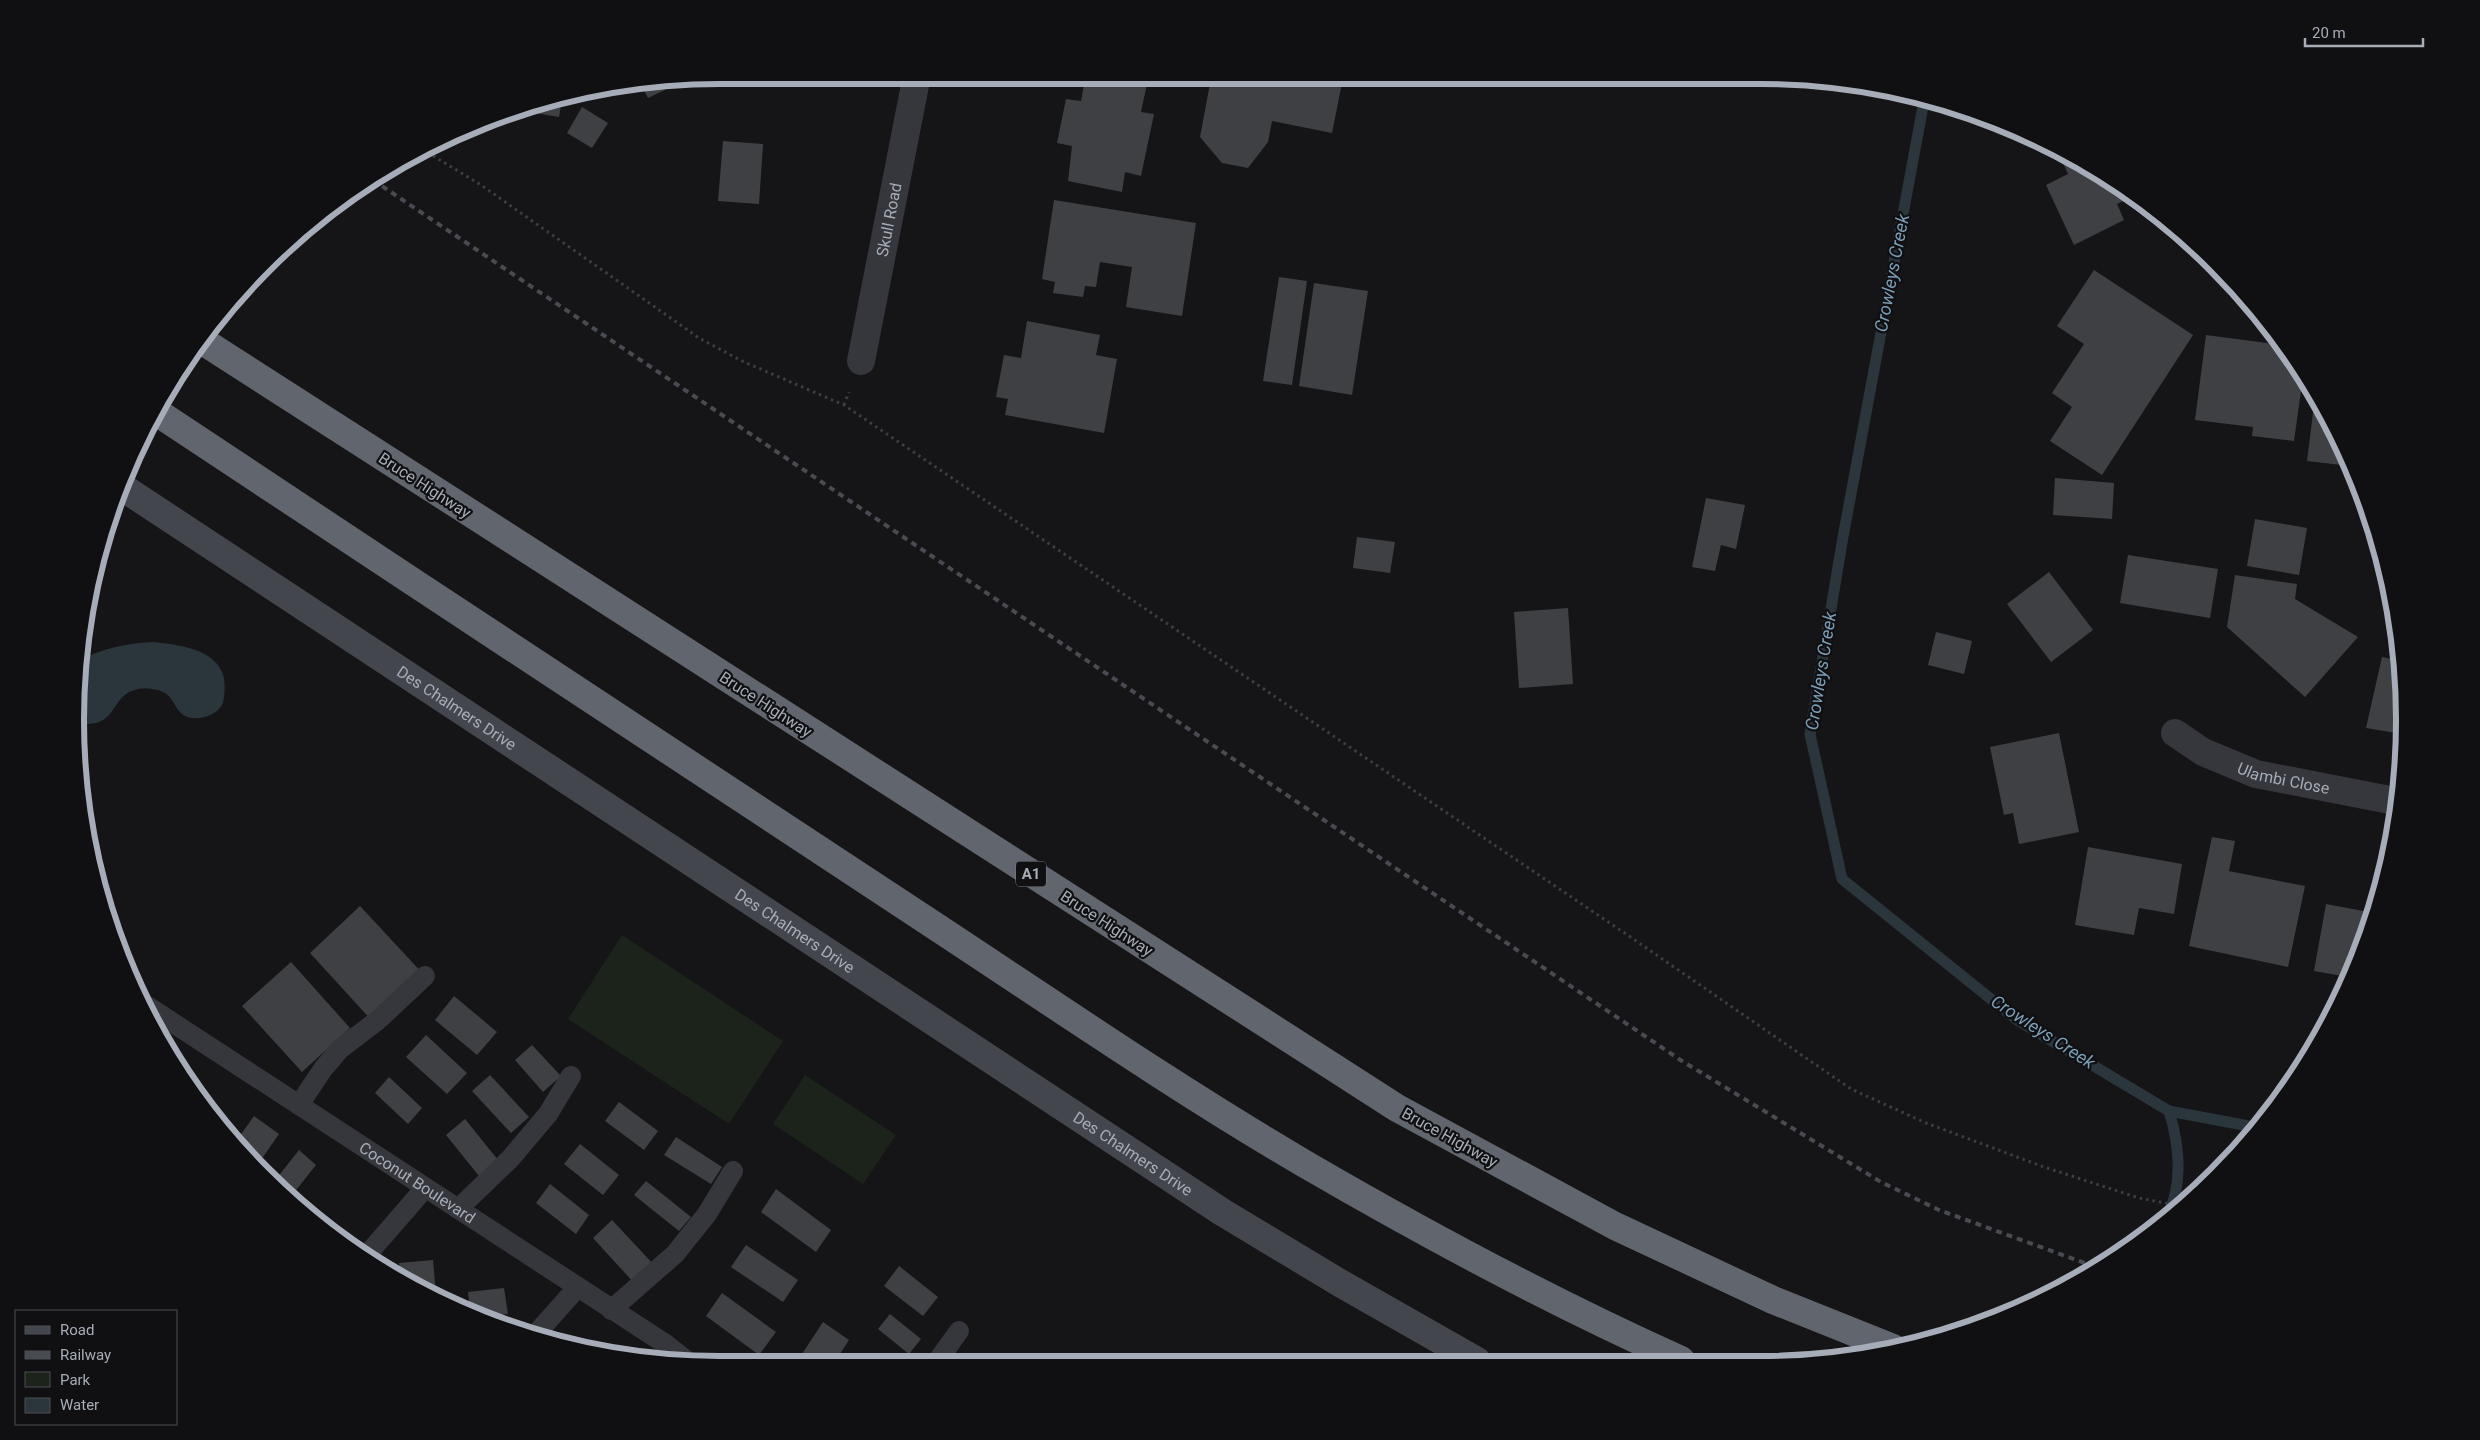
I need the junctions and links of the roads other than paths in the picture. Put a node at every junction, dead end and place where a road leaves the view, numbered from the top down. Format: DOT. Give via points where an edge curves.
graph roads {
  1 [pos="915,84"];
  2 [pos="207,344"];
  3 [pos="861,361"];
  4 [pos="162,415"];
  5 [pos="127,490"];
  6 [pos="2175,733"];
  7 [pos="2391,800"];
  8 [pos="425,976"];
  9 [pos="154,1011"];
  10 [pos="571,1076"];
  11 [pos="299,1105"];
  12 [pos="732,1171"];
  13 [pos="425,1188"];
  14 [pos="458,1210"];
  15 [pos="370,1251"];
  16 [pos="577,1288"];
  17 [pos="611,1310"];
  18 [pos="540,1330"];
  19 [pos="959,1331"];
  20 [pos="1883,1344"];
  21 [pos="680,1355"];
  22 [pos="941,1356"];
  23 [pos="1467,1356"];
  24 [pos="1672,1356"];
  1 -- 3 [label="street, Skull Road"];
  2 -- 20 [label="highway, Bruce Highway / A1" via="1397,1108 1614,1226 1773,1300"];
  4 -- 24 [label="highway" via="873,886 1269,1142 1444,1242 1591,1319"];
  5 -- 23 [label="main road, Des Chalmers Drive" via="1222,1212"];
  6 -- 7 [label="street, Ulambi Close" via="2203,752 2256,774"];
  8 -- 11 [label="lane" via="378,1020 340,1049"];
  9 -- 11 [label="lane, Coconut Boulevard"];
  10 -- 14 [label="lane" via="548,1114 516,1152"];
  11 -- 13 [label="lane, Coconut Boulevard"];
  12 -- 17 [label="lane" via="707,1214 674,1254"];
  13 -- 14 [label="lane, Coconut Boulevard"];
  13 -- 15 [label="lane"];
  14 -- 16 [label="lane, Coconut Boulevard"];
  16 -- 17 [label="lane, Coconut Boulevard"];
  16 -- 18 [label="lane"];
  17 -- 21 [label="lane, Coconut Boulevard"];
  19 -- 22 [label="lane"];
}
